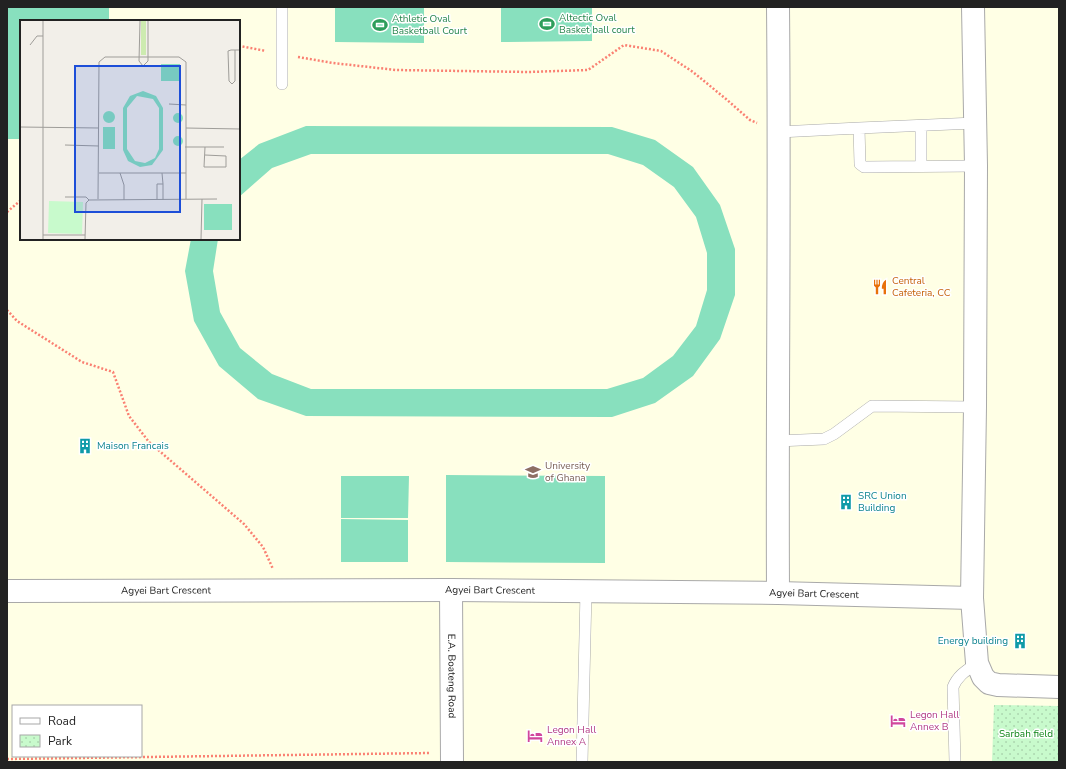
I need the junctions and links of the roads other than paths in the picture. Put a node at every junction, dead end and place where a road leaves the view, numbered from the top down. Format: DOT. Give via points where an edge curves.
graph roads {
  1 [pos="282,7"];
  2 [pos="778,7"];
  3 [pos="973,7"];
  4 [pos="282,84"];
  5 [pos="975,123"];
  6 [pos="921,126"];
  7 [pos="859,128"];
  8 [pos="779,132"];
  9 [pos="921,166"];
  10 [pos="976,166"];
  11 [pos="976,408"];
  12 [pos="777,441"];
  13 [pos="451,590"];
  14 [pos="7,591"];
  15 [pos="586,592"];
  16 [pos="778,593"];
  17 [pos="972,598"];
  18 [pos="977,663"];
  19 [pos="1059,687"];
  20 [pos="452,757"];
  21 [pos="582,762"];
  22 [pos="955,762"];
  1 -- 4 [label="lane"];
  2 -- 8 [label="street"];
  3 -- 5 [label="street"];
  5 -- 6 [label="lane"];
  5 -- 10 [label="street"];
  6 -- 7 [label="lane"];
  6 -- 9 [label="lane"];
  7 -- 8 [label="lane"];
  7 -- 9 [label="lane" via="860,164 864,167"];
  8 -- 12 [label="street"];
  9 -- 10 [label="lane"];
  10 -- 11 [label="street"];
  11 -- 12 [label="lane" via="872,406 824,439"];
  11 -- 17 [label="street"];
  12 -- 16 [label="street"];
  13 -- 14 [label="street, Agyei Bart Crescent"];
  13 -- 15 [label="street, Agyei Bart Crescent"];
  13 -- 20 [label="street, E.A. Boateng Road"];
  15 -- 16 [label="street, Agyei Bart Crescent"];
  15 -- 21 [label="lane"];
  16 -- 17 [label="street, Agyei Bart Crescent"];
  17 -- 18 [label="street"];
  18 -- 19 [label="street" via="983,677 989,683"];
  18 -- 22 [label="lane" via="960,675 953,687"];
}
